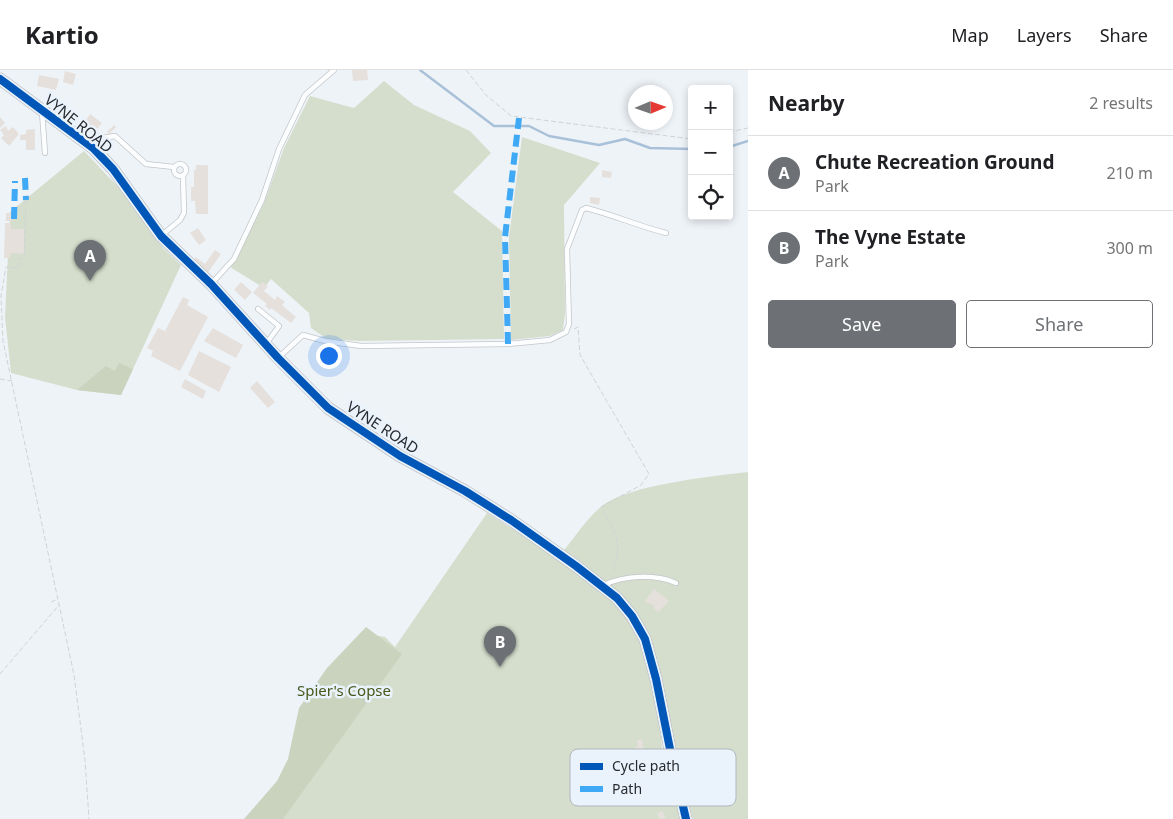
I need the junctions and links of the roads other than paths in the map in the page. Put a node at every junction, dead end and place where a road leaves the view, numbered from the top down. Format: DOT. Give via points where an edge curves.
graph roads {
  1 [pos="334,70"];
  2 [pos="0,79"];
  3 [pos="42,109"];
  4 [pos="91,146"];
  5 [pos="45,154"];
  6 [pos="174,167"];
  7 [pos="183,175"];
  8 [pos="666,233"];
  9 [pos="161,236"];
  10 [pos="211,284"];
  11 [pos="258,309"];
  12 [pos="266,344"];
  13 [pos="278,358"];
  14 [pos="676,583"];
  15 [pos="607,584"];
  16 [pos="670,749"];
  17 [pos="683,806"];
  18 [pos="686,819"];
  1 -- 10 [label="lane" via="305,94 234,260"];
  2 -- 3 [label="street, VYNE ROAD"];
  3 -- 4 [label="street, VYNE ROAD"];
  3 -- 5 [label="lane"];
  4 -- 6 [label="lane" via="112,136 146,164"];
  4 -- 9 [label="street, VYNE ROAD" via="113,169"];
  6 -- 7 [label="lane" via="175,173"];
  6 -- 7 [label="lane" via="179,163 185,165"];
  7 -- 9 [label="lane" via="184,213"];
  8 -- 13 [label="lane" via="636,226 612,215 586,208 582,210 567,249 569,324 566,332 550,340 508,344 361,346 303,335"];
  9 -- 10 [label="street, VYNE ROAD"];
  10 -- 12 [label="street, VYNE ROAD"];
  11 -- 12 [label="lane" via="279,326"];
  12 -- 13 [label="street, VYNE ROAD"];
  13 -- 15 [label="street, VYNE ROAD" via="328,408 353,426 511,520"];
  14 -- 15 [label="lane" via="664,578 641,577"];
  15 -- 16 [label="street, VYNE ROAD" via="645,639"];
  17 -- 18 [label="street, VYNE ROAD"];
}
